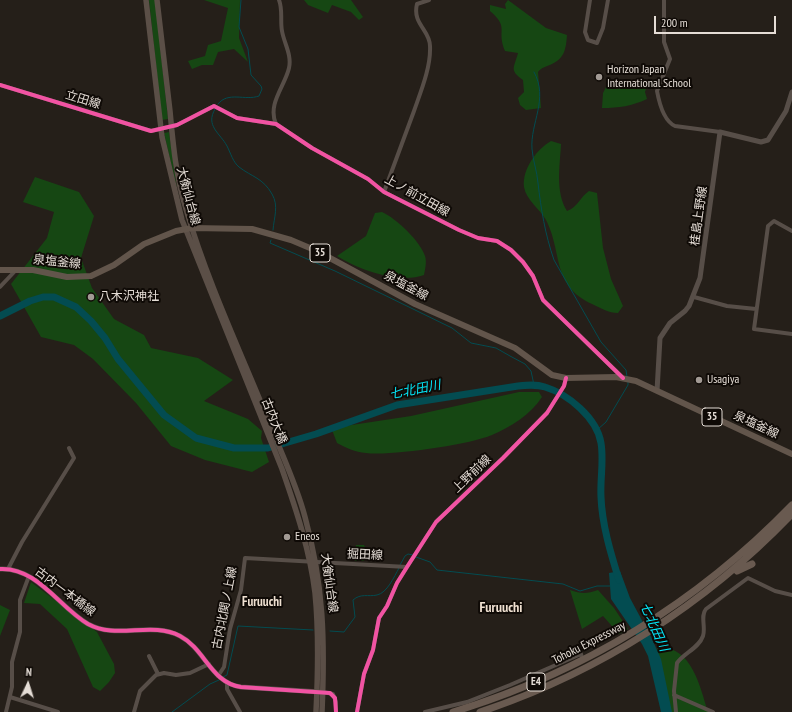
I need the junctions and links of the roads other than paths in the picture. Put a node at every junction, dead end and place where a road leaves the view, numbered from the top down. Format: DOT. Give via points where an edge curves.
graph roads {
  1 [pos="146,0"];
  2 [pos="157,0"];
  3 [pos="279,0"];
  4 [pos="429,0"];
  5 [pos="590,0"];
  6 [pos="608,0"];
  7 [pos="664,0"];
  8 [pos="0,85"];
  9 [pos="792,92"];
  10 [pos="276,124"];
  11 [pos="172,127"];
  12 [pos="161,129"];
  13 [pos="720,132"];
  14 [pos="384,192"];
  15 [pos="185,228"];
  16 [pos="192,228"];
  17 [pos="792,231"];
  18 [pos="0,270"];
  19 [pos="16,270"];
  20 [pos="0,287"];
  21 [pos="694,297"];
  22 [pos="756,309"];
  23 [pos="792,334"];
  24 [pos="566,378"];
  25 [pos="627,379"];
  26 [pos="252,387"];
  27 [pos="657,392"];
  28 [pos="69,448"];
  29 [pos="792,454"];
  30 [pos="282,462"];
  31 [pos="792,505"];
  32 [pos="792,514"];
  33 [pos="312,562"];
  34 [pos="752,564"];
  35 [pos="405,567"];
  36 [pos="8,569"];
  37 [pos="0,570"];
  38 [pos="29,576"];
  39 [pos="791,597"];
  40 [pos="691,603"];
  41 [pos="671,613"];
  42 [pos="616,647"];
  43 [pos="149,656"];
  44 [pos="582,658"];
  45 [pos="209,664"];
  46 [pos="158,674"];
  47 [pos="222,680"];
  48 [pos="320,692"];
  49 [pos="674,695"];
  50 [pos="10,697"];
  51 [pos="6,712"];
  52 [pos="58,712"];
  53 [pos="134,712"];
  54 [pos="240,712"];
  55 [pos="316,712"];
  56 [pos="322,712"];
  57 [pos="336,712"];
  58 [pos="357,712"];
  59 [pos="425,712"];
  60 [pos="453,712"];
  61 [pos="480,712"];
  62 [pos="676,712"];
  63 [pos="713,712"];
  1 -- 12 [label="main road, 大衡仙台線"];
  2 -- 11 [label="main road, 大衡仙台線"];
  3 -- 10 [label="street" via="282,31 290,62 276,98"];
  4 -- 14 [label="street" via="417,4 415,10 417,20 429,40 428,65"];
  5 -- 6 [label="street" via="585,32 588,40 597,43 603,28"];
  7 -- 13 [label="street" via="664,42 670,59 657,91 666,117 670,124 675,126"];
  8 -- 12 [label="street, 立田線" via="151,131"];
  9 -- 13 [label="street" via="786,111 768,140 761,142"];
  10 -- 11 [label="street, 上ノ前立田線" via="237,118 214,106"];
  10 -- 14 [label="street, 上ノ前立田線" via="312,148 368,179"];
  11 -- 12 [label="street, 上ノ前立田線"];
  11 -- 16 [label="main road, 大衡仙台線" via="180,188"];
  12 -- 15 [label="main road, 大衡仙台線" via="173,190"];
  13 -- 21 [label="street, 桂島上野線" via="702,268"];
  14 -- 25 [label="street, 上ノ前立田線" via="459,230 478,238 497,241 511,250 524,262 533,276 543,300"];
  15 -- 16 [label="main road, 泉塩釜線 / 35"];
  15 -- 19 [label="main road, 泉塩釜線 / 35" via="144,244 114,265 91,276 67,277"];
  15 -- 26 [label="main road, 大衡仙台線"];
  16 -- 24 [label="main road, 泉塩釜線 / 35" via="252,229 291,240 317,251 443,318 515,348 552,375"];
  16 -- 26 [label="main road, 大衡仙台線"];
  17 -- 22 [label="street" via="774,221 770,223"];
  18 -- 19 [label="main road, 泉塩釜線 / 35"];
  19 -- 20 [label="street"];
  21 -- 22 [label="street" via="727,306"];
  21 -- 27 [label="street, 桂島上野線" via="685,312 670,324 660,338"];
  22 -- 23 [label="street" via="754,329"];
  24 -- 25 [label="main road, 泉塩釜線 / 35"];
  24 -- 35 [label="street, 上野前線" via="564,386 547,412 436,522"];
  25 -- 27 [label="main road, 泉塩釜線 / 35"];
  26 -- 30 [label="main road, 古内大橋"];
  27 -- 29 [label="main road, 泉塩釜線 / 35"];
  28 -- 36 [label="street" via="74,458"];
  30 -- 33 [label="main road, 大衡仙台線" via="305,516"];
  31 -- 41 [label="highway, Tohoku Expressway / E4" via="738,557"];
  32 -- 40 [label="highway, Tohoku Expressway / E4" via="742,562"];
  33 -- 35 [label="street, 掘田線"];
  33 -- 47 [label="street, 古内北関ノ上線" via="245,558"];
  33 -- 48 [label="main road, 大衡仙台線"];
  34 -- 40 [label="highway" via="744,566"];
  35 -- 58 [label="street" via="388,606 379,618"];
  36 -- 37 [label="street, 古内一本橋線"];
  36 -- 38 [label="street, 古内一本橋線"];
  38 -- 45 [label="street, 古内一本橋線" via="87,623 105,629 160,630 173,633 193,645"];
  38 -- 50 [label="street" via="20,600 20,632 11,669"];
  39 -- 49 [label="street" via="748,578 706,609 703,615 703,637 677,663"];
  40 -- 41 [label="highway, Tohoku Expressway / E4"];
  41 -- 42 [label="highway, Tohoku Expressway / E4"];
  42 -- 60 [label="highway, Tohoku Expressway / E4" via="536,682"];
  42 -- 61 [label="highway, Tohoku Expressway / E4" via="546,687"];
  43 -- 46 [label="street"];
  44 -- 59 [label="street" via="581,654 474,699"];
  45 -- 46 [label="street" via="190,673"];
  45 -- 47 [label="street, 古内一本橋線"];
  46 -- 53 [label="street" via="142,688"];
  47 -- 48 [label="street" via="241,688"];
  47 -- 54 [label="street"];
  48 -- 55 [label="main road, 大衡仙台線"];
  48 -- 56 [label="main road, 大衡仙台線"];
  48 -- 57 [label="street" via="333,694"];
  49 -- 62 [label="street"];
  49 -- 63 [label="street"];
  50 -- 51 [label="street"];
  50 -- 52 [label="street"];
}
